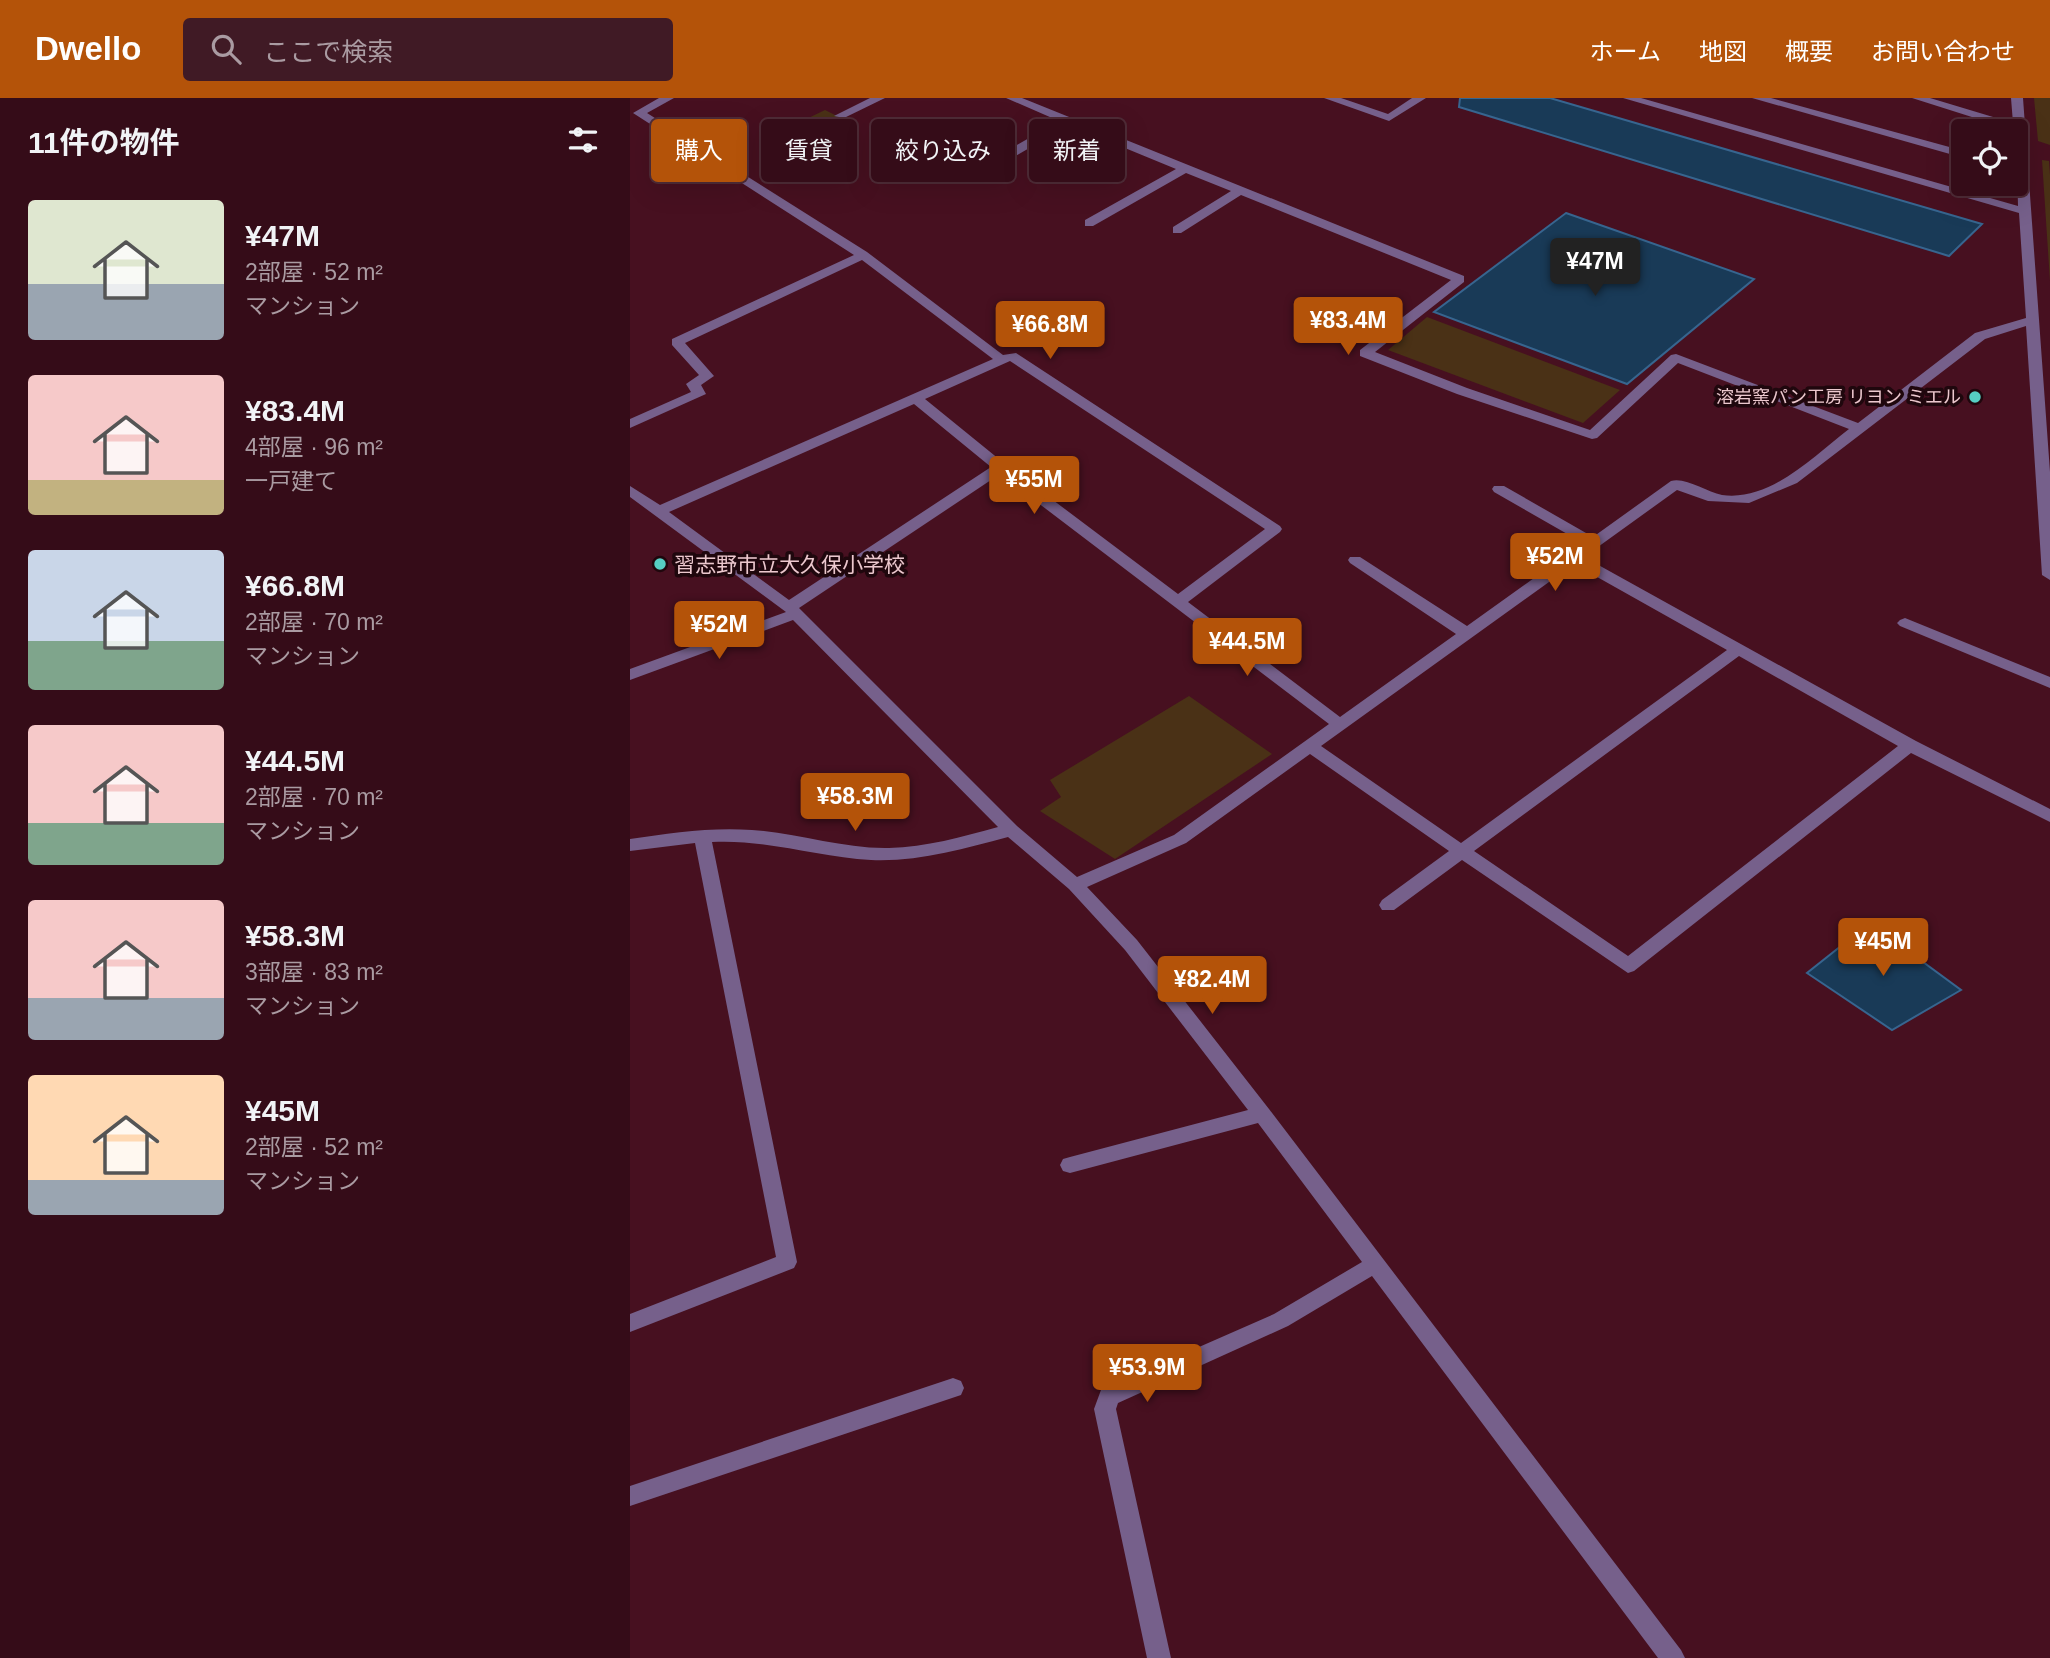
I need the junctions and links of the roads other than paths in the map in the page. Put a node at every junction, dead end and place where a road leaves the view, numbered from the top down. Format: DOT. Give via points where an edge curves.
graph roads {
  1 [pos="668,98"];
  2 [pos="879,98"];
  3 [pos="1012,98"];
  4 [pos="1330,98"];
  5 [pos="1420,98"];
  6 [pos="1629,98"];
  7 [pos="1758,98"];
  8 [pos="1918,98"];
  9 [pos="2017,98"];
  10 [pos="840,116"];
  11 [pos="1062,119"];
  12 [pos="1989,119"];
  13 [pos="2018,119"];
  14 [pos="1125,145"];
  15 [pos="1951,151"];
  16 [pos="1184,169"];
  17 [pos="1239,191"];
  18 [pos="2022,196"];
  19 [pos="2024,211"];
  20 [pos="1089,223"];
  21 [pos="1177,230"];
  22 [pos="863,255"];
  23 [pos="2032,320"];
  24 [pos="1002,360"];
  25 [pos="915,398"];
  26 [pos="630,424"];
  27 [pos="1858,428"];
  28 [pos="1000,467"];
  29 [pos="1499,489"];
  30 [pos="630,490"];
  31 [pos="659,511"];
  32 [pos="1593,543"];
  33 [pos="1573,557"];
  34 [pos="1355,560"];
  35 [pos="2050,575"];
  36 [pos="1177,603"];
  37 [pos="793,610"];
  38 [pos="1905,623"];
  39 [pos="1466,633"];
  40 [pos="1740,648"];
  41 [pos="630,675"];
  42 [pos="2050,683"];
  43 [pos="1339,724"];
  44 [pos="1910,745"];
  45 [pos="1309,746"];
  46 [pos="2050,817"];
  47 [pos="1011,830"];
  48 [pos="702,835"];
  49 [pos="630,845"];
  50 [pos="1461,852"];
  51 [pos="1076,884"];
  52 [pos="1388,905"];
  53 [pos="1262,1114"];
  54 [pos="1070,1165"];
  55 [pos="1375,1264"];
  56 [pos="630,1323"];
  57 [pos="953,1388"];
  58 [pos="630,1496"];
  59 [pos="1159,1658"];
  60 [pos="1673,1658"];
  1 -- 22 [label="street" via="639,113"];
  2 -- 10 [label="street"];
  3 -- 11 [label="street"];
  4 -- 5 [label="street" via="1389,118"];
  6 -- 19 [label="street"];
  7 -- 15 [label="street"];
  8 -- 12 [label="street"];
  9 -- 13 [label="street"];
  14 -- 16 [label="street"];
  16 -- 17 [label="street"];
  16 -- 20 [label="street"];
  17 -- 21 [label="street"];
  17 -- 27 [label="street" via="1460,279 1365,353 1462,391 1592,435 1676,358"];
  18 -- 19 [label="street"];
  19 -- 23 [label="street"];
  22 -- 24 [label="street"];
  22 -- 26 [label="street" via="677,342 707,376 693,384 699,394"];
  23 -- 27 [label="street" via="1980,336"];
  23 -- 35 [label="street"];
  24 -- 25 [label="street"];
  24 -- 36 [label="street" via="1011,356 1275,529"];
  25 -- 28 [label="street"];
  25 -- 31 [label="street"];
  27 -- 32 [label="street" via="1792,480 1749,499 1708,497 1676,484"];
  28 -- 36 [label="street"];
  28 -- 37 [label="street"];
  29 -- 32 [label="street"];
  30 -- 31 [label="street"];
  31 -- 37 [label="street"];
  32 -- 33 [label="street"];
  33 -- 39 [label="street"];
  33 -- 40 [label="street"];
  34 -- 39 [label="street"];
  36 -- 43 [label="street"];
  37 -- 41 [label="street"];
  37 -- 47 [label="street"];
  38 -- 42 [label="street"];
  39 -- 43 [label="street"];
  40 -- 44 [label="street"];
  40 -- 50 [label="street"];
  43 -- 45 [label="street"];
  44 -- 46 [label="street"];
  44 -- 50 [label="street" via="1628,965"];
  45 -- 50 [label="street"];
  45 -- 51 [label="street" via="1180,839"];
  47 -- 48 [label="street" via="931,851 889,855 754,836"];
  47 -- 51 [label="street"];
  48 -- 49 [label="street"];
  48 -- 56 [label="street" via="787,1262"];
  50 -- 52 [label="street"];
  51 -- 53 [label="street" via="1131,945"];
  53 -- 54 [label="street"];
  53 -- 55 [label="street"];
  55 -- 59 [label="street" via="1281,1320 1109,1397 1105,1409"];
  55 -- 60 [label="street"];
  57 -- 58 [label="street"];
}
